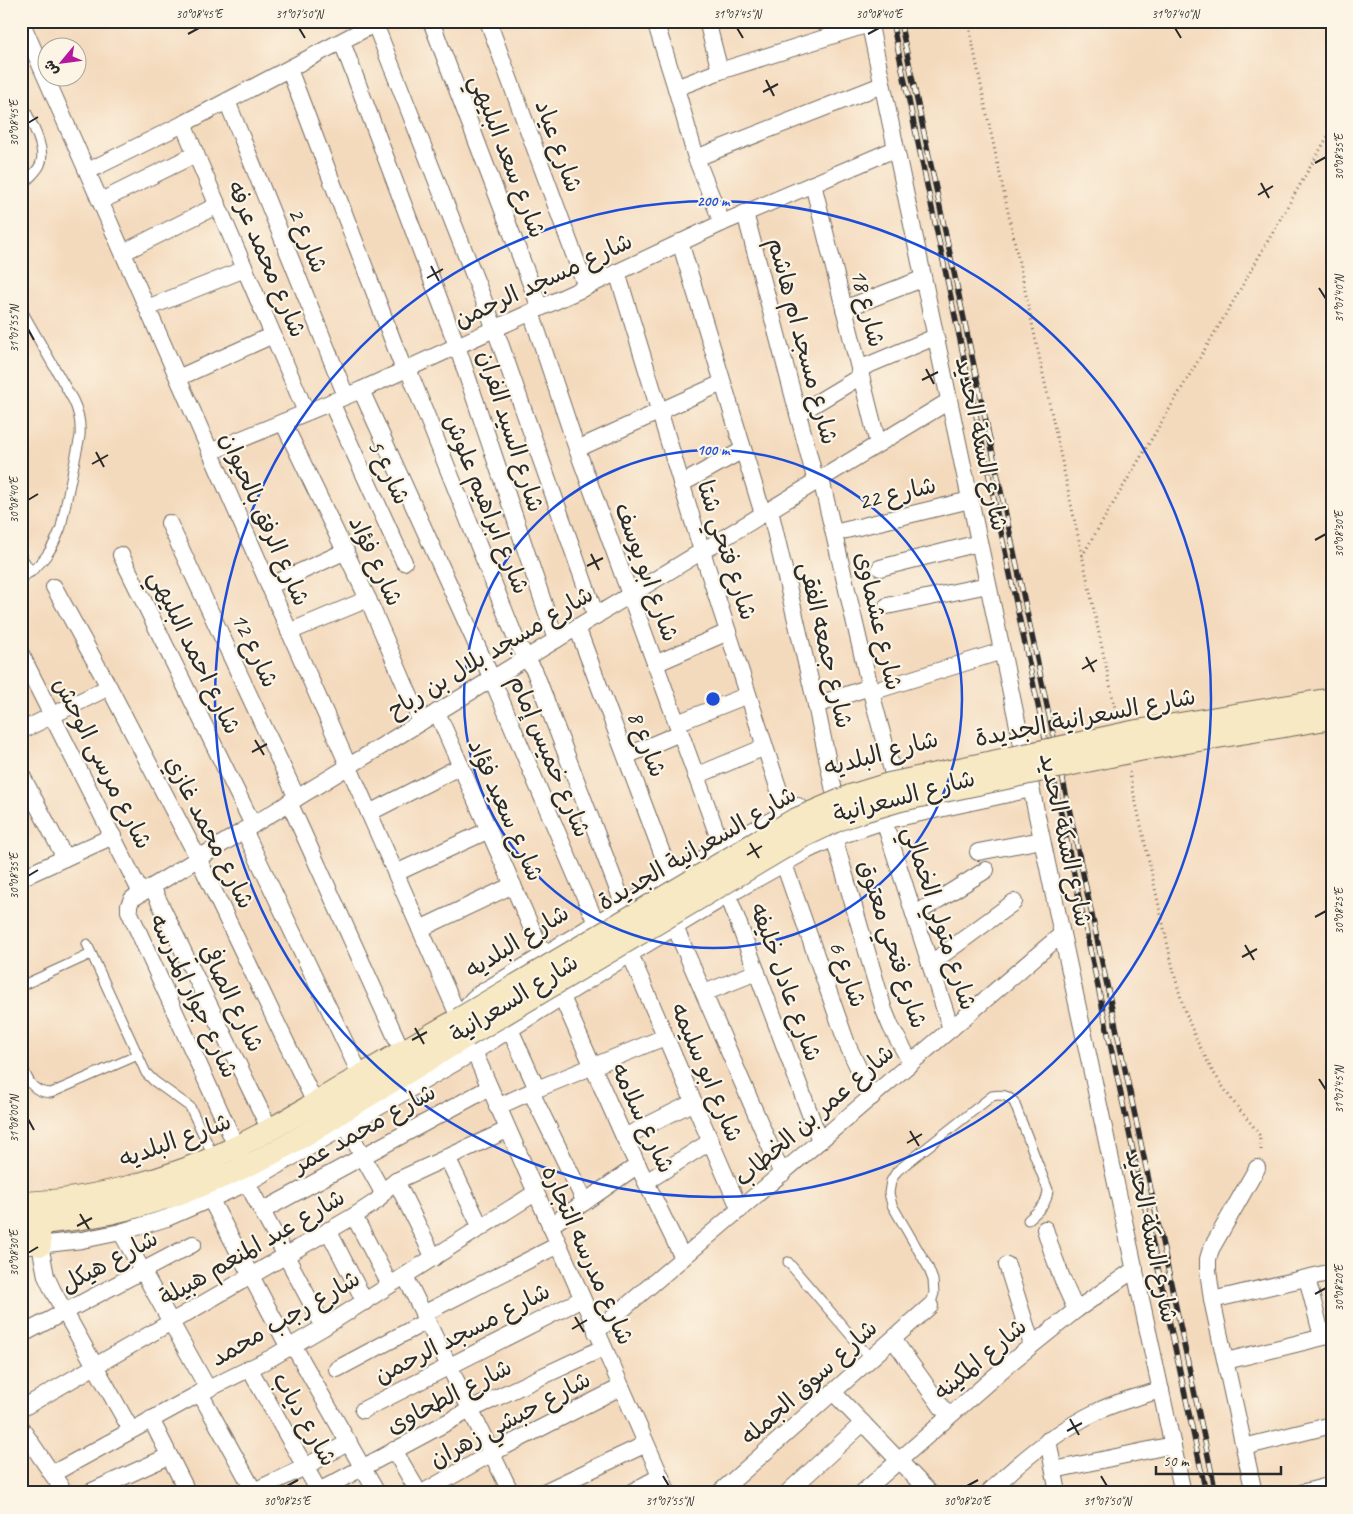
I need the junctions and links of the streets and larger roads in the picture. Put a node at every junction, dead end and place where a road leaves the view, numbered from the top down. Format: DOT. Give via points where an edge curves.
graph roads {
  1 [pos="21,21"];
  2 [pos="431,21"];
  3 [pos="488,21"];
  4 [pos="655,21"];
  5 [pos="707,21"];
  6 [pos="377,23"];
  7 [pos="869,23"];
  8 [pos="342,42"];
  9 [pos="289,69"];
  10 [pos="720,71"];
  11 [pos="882,86"];
  12 [pos="676,88"];
  13 [pos="227,101"];
  14 [pos="183,124"];
  15 [pos="895,149"];
  16 [pos="196,154"];
  17 [pos="696,158"];
  18 [pos="88,171"];
  19 [pos="813,184"];
  20 [pos="101,201"];
  21 [pos="218,205"];
  22 [pos="744,213"];
  23 [pos="722,223"];
  24 [pos="680,242"];
  25 [pos="124,252"];
  26 [pos="245,269"];
  27 [pos="617,272"];
  28 [pos="922,279"];
  29 [pos="586,287"];
  30 [pos="147,308"];
  31 [pos="844,309"];
  32 [pos="535,310"];
  33 [pos="494,329"];
  34 [pos="273,335"];
  35 [pos="935,337"];
  36 [pos="457,346"];
  37 [pos="406,369"];
  38 [pos="860,372"];
  39 [pos="178,378"];
  40 [pos="722,383"];
  41 [pos="346,396"];
  42 [pos="949,401"];
  43 [pos="306,412"];
  44 [pos="659,412"];
  45 [pos="798,414"];
  46 [pos="283,422"];
  47 [pos="878,444"];
  48 [pos="577,449"];
  49 [pos="743,450"];
  50 [pos="210,452"];
  51 [pos="819,480"];
  52 [pos="681,484"];
  53 [pos="970,500"];
  54 [pos="766,512"];
  55 [pos="169,523"];
  56 [pos="834,533"];
  57 [pos="979,543"];
  58 [pos="346,551"];
  59 [pos="702,551"];
  60 [pos="121,555"];
  61 [pos="404,562"];
  62 [pos="880,568"];
  63 [pos="988,585"];
  64 [pos="269,586"];
  65 [pos="54,587"];
  66 [pos="630,596"];
  67 [pos="368,599"];
  68 [pos="887,606"];
  69 [pos="596,616"];
  70 [pos="577,627"];
  71 [pos="289,632"];
  72 [pos="728,632"];
  73 [pos="556,640"];
  74 [pos="1002,651"];
  75 [pos="21,654"];
  76 [pos="527,658"];
  77 [pos="655,664"];
  78 [pos="492,679"];
  79 [pos="109,687"];
  80 [pos="871,690"];
  81 [pos="748,695"];
  82 [pos="1332,699"];
  83 [pos="816,705"];
  84 [pos="437,712"];
  85 [pos="52,715"];
  86 [pos="1332,718"];
  87 [pos="421,722"];
  88 [pos="678,728"];
  89 [pos="21,731"];
  90 [pos="1022,746"];
  91 [pos="765,747"];
  92 [pos="626,756"];
  93 [pos="348,766"];
  94 [pos="460,766"];
  95 [pos="21,774"];
  96 [pos="893,774"];
  97 [pos="696,776"];
  98 [pos="1032,789"];
  99 [pos="834,791"];
  100 [pos="293,800"];
  101 [pos="786,812"];
  102 [pos="369,813"];
  103 [pos="884,821"];
  104 [pos="248,827"];
  105 [pos="489,830"];
  106 [pos="113,836"];
  107 [pos="834,838"];
  108 [pos="1042,840"];
  109 [pos="722,847"];
  110 [pos="978,852"];
  111 [pos="65,858"];
  112 [pos="198,858"];
  113 [pos="784,864"];
  114 [pos="986,870"];
  115 [pos="396,873"];
  116 [pos="672,877"];
  117 [pos="21,878"];
  118 [pos="513,885"];
  119 [pos="142,893"];
  120 [pos="728,895"];
  121 [pos="1014,902"];
  122 [pos="624,906"];
  123 [pos="914,915"];
  124 [pos="596,923"];
  125 [pos="676,927"];
  126 [pos="420,929"];
  127 [pos="1062,934"];
  128 [pos="543,954"];
  129 [pos="630,954"];
  130 [pos="930,964"];
  131 [pos="757,972"];
  132 [pos="704,993"];
  133 [pos="562,997"];
  134 [pos="510,1029"];
  135 [pos="951,1029"];
  136 [pos="466,1036"];
  137 [pos="666,1037"];
  138 [pos="402,1052"];
  139 [pos="911,1064"];
  140 [pos="593,1066"];
  141 [pos="361,1076"];
  142 [pos="489,1088"];
  143 [pos="534,1090"];
  144 [pos="872,1097"];
  145 [pos="694,1102"];
  146 [pos="315,1103"];
  147 [pos="497,1107"];
  148 [pos="346,1126"];
  149 [pos="270,1130"];
  150 [pos="507,1130"];
  151 [pos="624,1137"];
  152 [pos="711,1141"];
  153 [pos="820,1141"];
  154 [pos="363,1156"];
  155 [pos="447,1158"];
  156 [pos="243,1165"];
  157 [pos="638,1165"];
  158 [pos="1257,1168"];
  159 [pos="782,1174"];
  160 [pos="396,1181"];
  161 [pos="646,1182"];
  162 [pos="383,1193"];
  163 [pos="535,1194"];
  164 [pos="211,1200"];
  165 [pos="585,1202"];
  166 [pos="21,1203"];
  167 [pos="740,1210"];
  168 [pos="262,1211"];
  169 [pos="354,1216"];
  170 [pos="550,1226"];
  171 [pos="481,1228"];
  172 [pos="1045,1229"];
  173 [pos="328,1230"];
  174 [pos="121,1232"];
  175 [pos="30,1235"];
  176 [pos="192,1244"];
  177 [pos="558,1245"];
  178 [pos="286,1255"];
  179 [pos="434,1258"];
  180 [pos="683,1258"];
  181 [pos="1007,1265"];
  182 [pos="1135,1269"];
  183 [pos="142,1271"];
  184 [pos="1332,1272"];
  185 [pos="251,1275"];
  186 [pos="405,1276"];
  187 [pos="1307,1278"];
  188 [pos="390,1285"];
  189 [pos="582,1299"];
  190 [pos="1212,1300"];
  191 [pos="365,1302"];
  192 [pos="930,1306"];
  193 [pos="1076,1310"];
  194 [pos="64,1312"];
  195 [pos="425,1317"];
  196 [pos="170,1322"];
  197 [pos="324,1327"];
  198 [pos="596,1332"];
  199 [pos="21,1335"];
  200 [pos="1327,1336"];
  201 [pos="893,1339"];
  202 [pos="1032,1345"];
  203 [pos="291,1346"];
  204 [pos="603,1348"];
  205 [pos="1226,1362"];
  206 [pos="449,1365"];
  207 [pos="95,1366"];
  208 [pos="249,1368"];
  209 [pos="337,1369"];
  210 [pos="621,1387"];
  211 [pos="1161,1390"];
  212 [pos="204,1391"];
  213 [pos="833,1392"];
  214 [pos="21,1409"];
  215 [pos="363,1410"];
  216 [pos="470,1410"];
  217 [pos="948,1416"];
  218 [pos="151,1419"];
  219 [pos="863,1423"];
  220 [pos="1332,1425"];
  221 [pos="21,1428"];
  222 [pos="131,1430"];
  223 [pos="1048,1440"];
  224 [pos="349,1442"];
  225 [pos="646,1444"];
  226 [pos="1173,1445"];
  227 [pos="1244,1447"];
  228 [pos="394,1450"];
  229 [pos="492,1453"];
  230 [pos="169,1456"];
  231 [pos="898,1460"];
  232 [pos="362,1466"];
  233 [pos="305,1467"];
  234 [pos="1054,1470"];
  235 [pos="52,1474"];
  236 [pos="660,1476"];
  237 [pos="1332,1485"];
  238 [pos="253,1492"];
  239 [pos="319,1492"];
  240 [pos="65,1493"];
  241 [pos="88,1493"];
  242 [pos="188,1493"];
  243 [pos="377,1493"];
  244 [pos="421,1493"];
  245 [pos="511,1493"];
  246 [pos="542,1493"];
  247 [pos="630,1493"];
  248 [pos="668,1493"];
  249 [pos="720,1493"];
  250 [pos="787,1493"];
  251 [pos="862,1493"];
  252 [pos="930,1493"];
  253 [pos="988,1493"];
  254 [pos="1058,1493"];
  255 [pos="1183,1493"];
  256 [pos="1254,1493"];
  257 [pos="1301,1493"];
  1 -- 18 [label="street, شارع الرفق بالحيوان"];
  2 -- 32 [label="street, شارع سعد البليهي"];
  3 -- 29 [label="street, شارع عياد"];
  4 -- 12 [label="street"];
  5 -- 10 [label="street"];
  6 -- 8 [label="street"];
  6 -- 33 [label="street"];
  7 -- 10 [label="street"];
  7 -- 11 [label="street, شارع السكة الحديد"];
  8 -- 9 [label="street"];
  8 -- 36 [label="street, شارع السيد الفران"];
  9 -- 13 [label="street"];
  9 -- 37 [label="street, شارع ابراهيم علوش"];
  10 -- 12 [label="street"];
  11 -- 15 [label="street, شارع السكة الحديد"];
  11 -- 17 [label="street"];
  12 -- 17 [label="street"];
  13 -- 14 [label="street"];
  13 -- 41 [label="street, شارع 2"];
  14 -- 16 [label="street, شارع محمد عرفه"];
  14 -- 18 [label="street"];
  15 -- 19 [label="street, شارع مسجد الرحمن"];
  15 -- 28 [label="street, شارع السكة الحديد"];
  16 -- 20 [label="street"];
  16 -- 21 [label="street, شارع محمد عرفه"];
  17 -- 23 [label="street"];
  18 -- 20 [label="street, شارع الرفق بالحيوان"];
  19 -- 22 [label="street, شارع مسجد الرحمن"];
  19 -- 31 [label="street, شارع 18"];
  20 -- 25 [label="street, شارع الرفق بالحيوان"];
  21 -- 25 [label="street"];
  21 -- 26 [label="street, شارع محمد عرفه"];
  22 -- 23 [label="street, شارع مسجد الرحمن"];
  22 -- 45 [label="street, شارع مسجد ام هاشم"];
  23 -- 24 [label="street, شارع مسجد الرحمن"];
  24 -- 27 [label="street, شارع مسجد الرحمن"];
  24 -- 40 [label="street, شارع جمعه الفقى"];
  25 -- 30 [label="street, شارع الرفق بالحيوان"];
  26 -- 30 [label="street"];
  26 -- 34 [label="street, شارع محمد عرفه"];
  27 -- 29 [label="street, شارع مسجد الرحمن"];
  27 -- 44 [label="street, شارع فتحي شتا"];
  28 -- 31 [label="street"];
  28 -- 35 [label="street, شارع السكة الحديد"];
  29 -- 32 [label="street, شارع مسجد الرحمن"];
  30 -- 39 [label="street, شارع الرفق بالحيوان"];
  31 -- 38 [label="street, شارع 18"];
  32 -- 33 [label="street, شارع مسجد الرحمن"];
  32 -- 48 [label="street, شارع ابو يوسف"];
  33 -- 36 [label="street, شارع مسجد الرحمن"];
  33 -- 69 [label="street"];
  34 -- 39 [label="street"];
  34 -- 43 [label="street, شارع محمد عرفه"];
  35 -- 38 [label="street"];
  35 -- 42 [label="street, شارع السكة الحديد"];
  36 -- 37 [label="street, شارع مسجد الرحمن"];
  36 -- 73 [label="street, شارع السيد الفران"];
  37 -- 41 [label="street, شارع مسجد الرحمن"];
  37 -- 76 [label="street, شارع ابراهيم علوش" via="517,642"];
  38 -- 45 [label="street"];
  38 -- 47 [label="street, شارع 18"];
  39 -- 50 [label="street, شارع الرفق بالحيوان"];
  40 -- 44 [label="street"];
  40 -- 49 [label="street, شارع جمعه الفقى"];
  41 -- 43 [label="street, شارع مسجد الرحمن"];
  41 -- 61 [label="street, شارع 5"];
  41 -- 78 [label="street, شارع خميس إمام"];
  42 -- 47 [label="street, شارع مسجد بلال بن رباح"];
  42 -- 53 [label="street, شارع السكة الحديد"];
  43 -- 46 [label="street, شارع مسجد الرحمن"];
  44 -- 48 [label="street"];
  44 -- 52 [label="street, شارع فتحي شتا"];
  45 -- 51 [label="street, شارع مسجد ام هاشم"];
  46 -- 50 [label="street, شارع مسجد الرحمن"];
  46 -- 58 [label="street, شارع فؤاد"];
  47 -- 51 [label="street, شارع مسجد بلال بن رباح"];
  48 -- 66 [label="street, شارع ابو يوسف"];
  49 -- 52 [label="street"];
  49 -- 54 [label="street, شارع جمعه الفقى"];
  50 -- 64 [label="street, شارع الرفق بالحيوان"];
  51 -- 54 [label="street, شارع مسجد بلال بن رباح"];
  51 -- 56 [label="street, شارع عشماوى"];
  52 -- 59 [label="street, شارع فتحي شتا"];
  53 -- 56 [label="street, شارع 22"];
  53 -- 57 [label="street, شارع السكة الحديد"];
  54 -- 59 [label="street, شارع مسجد بلال بن رباح"];
  54 -- 83 [label="street, شارع جمعه الفقى"];
  55 -- 100 [label="street, شارع 12"];
  56 -- 80 [label="street, شارع عشماوى"];
  57 -- 62 [label="street"];
  57 -- 63 [label="street, شارع السكة الحديد"];
  58 -- 64 [label="street"];
  58 -- 67 [label="street, شارع فؤاد"];
  59 -- 66 [label="street, شارع مسجد بلال بن رباح"];
  59 -- 72 [label="street, شارع فتحي شتا"];
  60 -- 104 [label="street, شارع احمد البليهي"];
  63 -- 68 [label="street"];
  63 -- 74 [label="street, شارع السكة الحديد"];
  64 -- 71 [label="street, شارع الرفق بالحيوان"];
  65 -- 79 [label="street, شارع محمد غازي"];
  66 -- 69 [label="street, شارع مسجد بلال بن رباح"];
  66 -- 77 [label="street, شارع ابو يوسف"];
  67 -- 71 [label="street"];
  67 -- 87 [label="street, شارع فؤاد"];
  69 -- 70 [label="street, شارع مسجد بلال بن رباح"];
  70 -- 73 [label="street, شارع مسجد بلال بن رباح"];
  70 -- 92 [label="street, شارع 8"];
  71 -- 93 [label="street, شارع الرفق بالحيوان"];
  72 -- 77 [label="street"];
  72 -- 81 [label="street, شارع فتحي شتا"];
  73 -- 76 [label="street, شارع مسجد بلال بن رباح"];
  74 -- 80 [label="street"];
  74 -- 90 [label="street, شارع السكة الحديد"];
  75 -- 85 [label="street, شارع مرسى الوحش"];
  76 -- 78 [label="street, شارع مسجد بلال بن رباح"];
  76 -- 122 [label="street, شارع ابراهيم علوش" via="536,672"];
  77 -- 88 [label="street, شارع ابو يوسف"];
  78 -- 84 [label="street, شارع مسجد بلال بن رباح"];
  78 -- 124 [label="street, شارع خميس إمام"];
  79 -- 85 [label="street"];
  79 -- 112 [label="street, شارع محمد غازي"];
  80 -- 83 [label="street"];
  80 -- 96 [label="street, شارع عشماوى"];
  81 -- 88 [label="street"];
  81 -- 91 [label="street, شارع فتحي شتا"];
  82 -- 136 [label="street, شارع السعرانية الجديدة, bridge" via="1137,731 889,784 850,796 794,820"];
  83 -- 99 [label="street, شارع جمعه الفقى"];
  84 -- 87 [label="street, شارع مسجد بلال بن رباح"];
  84 -- 94 [label="street, شارع سعيد فؤاد"];
  85 -- 89 [label="street"];
  85 -- 106 [label="street, شارع مرسى الوحش"];
  86 -- 136 [label="street, شارع السعرانية الجديدة, bridge" via="1139,750 901,800 840,819 800,838"];
  87 -- 93 [label="street, شارع مسجد بلال بن رباح"];
  88 -- 92 [label="street"];
  88 -- 97 [label="street, شارع ابو يوسف"];
  90 -- 96 [label="street, شارع البلديه"];
  90 -- 98 [label="street, شارع السكة الحديد"];
  91 -- 97 [label="street"];
  91 -- 101 [label="street, شارع فتحي شتا"];
  92 -- 116 [label="street, شارع 8"];
  93 -- 100 [label="street, شارع مسجد بلال بن رباح"];
  93 -- 102 [label="street, شارع الرفق بالحيوان"];
  94 -- 102 [label="street"];
  94 -- 105 [label="street, شارع سعيد فؤاد"];
  95 -- 111 [label="street"];
  96 -- 99 [label="street, شارع البلديه"];
  97 -- 109 [label="street, شارع ابو يوسف"];
  98 -- 103 [label="street, شارع السعرانية"];
  98 -- 108 [label="street, شارع السكة الحديد"];
  99 -- 101 [label="street, شارع البلديه"];
  100 -- 104 [label="street, شارع مسجد بلال بن رباح"];
  100 -- 138 [label="street, شارع 12"];
  101 -- 109 [label="street, شارع البلديه"];
  102 -- 115 [label="street, شارع الرفق بالحيوان"];
  103 -- 107 [label="street, شارع السعرانية"];
  103 -- 123 [label="street, شارع متولي الخمالي"];
  104 -- 112 [label="street, شارع مسجد بلال بن رباح"];
  104 -- 141 [label="street, شارع احمد البليهي"];
  105 -- 115 [label="street"];
  105 -- 118 [label="street, شارع سعيد فؤاد"];
  106 -- 111 [label="street"];
  106 -- 119 [label="street, شارع مرسى الوحش"];
  107 -- 113 [label="street, شارع السعرانية"];
  107 -- 139 [label="street, شارع فتحي معتوق" via="884,1010"];
  108 -- 110 [label="street"];
  108 -- 127 [label="street, شارع السكة الحديد"];
  109 -- 116 [label="street, شارع البلديه"];
  111 -- 117 [label="street"];
  112 -- 119 [label="street, شارع مسجد بلال بن رباح"];
  112 -- 146 [label="street, شارع محمد غازي"];
  113 -- 120 [label="street, شارع السعرانية"];
  113 -- 144 [label="street, شارع 6" via="848,1044"];
  114 -- 123 [label="street"];
  115 -- 126 [label="street, شارع الرفق بالحيوان"];
  116 -- 122 [label="street, شارع البلديه"];
  118 -- 126 [label="street"];
  118 -- 128 [label="street, شارع سعيد فؤاد"];
  119 -- 149 [label="street, شارع الصافي"];
  119 -- 156 [label="street, شارع جوار المدرسه" via="129,905 129,912"];
  120 -- 125 [label="street, شارع السعرانية"];
  120 -- 131 [label="street, شارع عادل خليفه"];
  121 -- 130 [label="street"];
  122 -- 124 [label="street, شارع البلديه"];
  123 -- 130 [label="street, شارع متولي الخمالي"];
  124 -- 128 [label="street, شارع البلديه"];
  125 -- 129 [label="street, شارع السعرانية"];
  125 -- 132 [label="street"];
  126 -- 136 [label="street, شارع الرفق بالحيوان"];
  127 -- 135 [label="street, شارع عمر بن الخطاب"];
  127 -- 182 [label="street, شارع السكة الحديد"];
  128 -- 136 [label="street, شارع البلديه" via="467,1004"];
  129 -- 133 [label="street, شارع السعرانية"];
  129 -- 137 [label="street, شارع ابو سليمه"];
  130 -- 135 [label="street, شارع متولي الخمالي"];
  131 -- 132 [label="street"];
  131 -- 153 [label="street, شارع عادل خليفه"];
  132 -- 159 [label="street"];
  133 -- 134 [label="street, شارع السعرانية"];
  133 -- 140 [label="street, شارع سلامه"];
  134 -- 136 [label="street, شارع السعرانية"];
  134 -- 143 [label="street"];
  135 -- 139 [label="street, شارع عمر بن الخطاب"];
  136 -- 138 [label="street, شارع البلديه"];
  136 -- 142 [label="street, شارع مدرسه التجاره"];
  136 -- 148 [label="street, شارع السعرانية"];
  136 -- 156 [label="street, شارع البلديه" via="292,1142"];
  137 -- 140 [label="street"];
  137 -- 145 [label="street, شارع ابو سليمه"];
  138 -- 141 [label="street, شارع البلديه"];
  139 -- 144 [label="street, شارع عمر بن الخطاب"];
  140 -- 143 [label="street"];
  140 -- 151 [label="street, شارع سلامه"];
  141 -- 146 [label="street, شارع البلديه"];
  142 -- 147 [label="street, شارع مدرسه التجاره"];
  142 -- 154 [label="street, شارع محمد عمر"];
  143 -- 147 [label="street"];
  143 -- 165 [label="street"];
  144 -- 153 [label="street, شارع عمر بن الخطاب"];
  145 -- 151 [label="street"];
  145 -- 152 [label="street, شارع ابو سليمه"];
  146 -- 149 [label="street, شارع البلديه"];
  147 -- 150 [label="street, شارع مدرسه التجاره"];
  148 -- 154 [label="street"];
  148 -- 156 [label="street, شارع السعرانية"];
  149 -- 156 [label="street, شارع البلديه"];
  150 -- 155 [label="street, شارع عبد المنعم هبيلة"];
  150 -- 163 [label="street, شارع مدرسه التجاره"];
  151 -- 157 [label="street, شارع سلامه"];
  152 -- 161 [label="street"];
  152 -- 167 [label="street, شارع ابو سليمه"];
  153 -- 159 [label="street, شارع عمر بن الخطاب"];
  154 -- 162 [label="street"];
  154 -- 168 [label="street, شارع محمد عمر"];
  155 -- 160 [label="street, شارع عبد المنعم هبيلة"];
  155 -- 171 [label="street"];
  156 -- 164 [label="street, شارع السعرانية"];
  156 -- 166 [label="street, شارع البلديه" via="214,1157 137,1184 66,1199"];
  156 -- 168 [label="street, شارع جوار المدرسه"];
  156 -- 175 [label="street, شارع البلديه" via="202,1186 138,1206 72,1220"];
  157 -- 161 [label="street, شارع سلامه"];
  157 -- 165 [label="street"];
  158 -- 190 [label="street, شارع السكة الحديد" via="1209,1254"];
  159 -- 167 [label="street, شارع عمر بن الخطاب"];
  160 -- 162 [label="street, شارع عبد المنعم هبيلة"];
  160 -- 179 [label="street"];
  161 -- 180 [label="street, شارع سلامه"];
  162 -- 169 [label="street, شارع عبد المنعم هبيلة" via="377,1201"];
  163 -- 170 [label="street, شارع مدرسه التجاره"];
  163 -- 171 [label="street, شارع رجب محمد"];
  164 -- 174 [label="street, شارع السعرانية"];
  164 -- 185 [label="street"];
  165 -- 170 [label="street"];
  167 -- 180 [label="street, شارع عمر بن الخطاب"];
  168 -- 178 [label="street, شارع جوار المدرسه"];
  169 -- 173 [label="street, شارع عبد المنعم هبيلة"];
  169 -- 188 [label="street"];
  170 -- 177 [label="street, شارع مدرسه التجاره"];
  171 -- 179 [label="street, شارع رجب محمد"];
  172 -- 193 [label="street" via="1056,1266"];
  173 -- 178 [label="street, شارع عبد المنعم هبيلة"];
  173 -- 191 [label="street"];
  174 -- 175 [label="street, شارع السعرانية" via="82,1240"];
  174 -- 183 [label="street"];
  175 -- 194 [label="street"];
  176 -- 183 [label="street, شارع هيكل"];
  177 -- 189 [label="street, شارع مدرسه التجاره"];
  177 -- 195 [label="street"];
  178 -- 185 [label="street, شارع عبد المنعم هبيلة"];
  178 -- 197 [label="street, شارع جوار المدرسه"];
  179 -- 186 [label="street, شارع رجب محمد"];
  180 -- 198 [label="street, شارع عمر بن الخطاب"];
  181 -- 202 [label="street"];
  182 -- 193 [label="street, شارع المكينه"];
  182 -- 211 [label="street, شارع السكة الحديد"];
  183 -- 194 [label="street, شارع هيكل"];
  183 -- 196 [label="street"];
  184 -- 187 [label="street"];
  185 -- 196 [label="street, شارع عبد المنعم هبيلة"];
  185 -- 203 [label="street"];
  186 -- 188 [label="street, شارع رجب محمد"];
  186 -- 195 [label="street"];
  187 -- 190 [label="street"];
  187 -- 200 [label="street"];
  188 -- 191 [label="street, شارع رجب محمد"];
  189 -- 198 [label="street, شارع مدرسه التجاره"];
  189 -- 206 [label="street, شارع مسجد الرحمن"];
  190 -- 205 [label="street, شارع السكة الحديد"];
  191 -- 197 [label="street, شارع رجب محمد"];
  192 -- 201 [label="street, شارع سوق الجمله"];
  193 -- 202 [label="street, شارع المكينه"];
  194 -- 199 [label="street, شارع هيكل"];
  194 -- 207 [label="street"];
  195 -- 206 [label="street"];
  195 -- 209 [label="street"];
  196 -- 207 [label="street, شارع عبد المنعم هبيلة"];
  196 -- 212 [label="street"];
  197 -- 203 [label="street, شارع رجب محمد"];
  198 -- 204 [label="street, شارع مدرسه التجاره"];
  200 -- 205 [label="street"];
  201 -- 213 [label="street, شارع سوق الجمله"];
  201 -- 217 [label="street"];
  202 -- 217 [label="street, شارع المكينه"];
  203 -- 208 [label="street, شارع رجب محمد"];
  203 -- 224 [label="street"];
  204 -- 210 [label="street, شارع مدرسه التجاره"];
  204 -- 216 [label="street, شارع الطحاوى"];
  205 -- 227 [label="street, شارع السكة الحديد"];
  206 -- 215 [label="street, شارع مسجد الرحمن"];
  206 -- 216 [label="street"];
  207 -- 214 [label="street, شارع عبد المنعم هبيلة"];
  207 -- 222 [label="street"];
  208 -- 212 [label="street, شارع رجب محمد"];
  208 -- 233 [label="street, شارع دياب"];
  210 -- 225 [label="street, شارع مدرسه التجاره"];
  210 -- 229 [label="street, شارع حبشي زهران"];
  211 -- 223 [label="street" via="1097,1412"];
  211 -- 226 [label="street, شارع السكة الحديد"];
  212 -- 218 [label="street, شارع رجب محمد"];
  212 -- 238 [label="street"];
  213 -- 219 [label="street"];
  213 -- 249 [label="street, شارع سوق الجمله"];
  216 -- 228 [label="street, شارع الطحاوى"];
  216 -- 229 [label="street"];
  217 -- 231 [label="street, شارع المكينه"];
  218 -- 222 [label="street, شارع رجب محمد"];
  218 -- 230 [label="street"];
  219 -- 231 [label="street"];
  219 -- 250 [label="street"];
  220 -- 227 [label="street"];
  221 -- 235 [label="street"];
  222 -- 235 [label="street, شارع رجب محمد"];
  223 -- 234 [label="street"];
  223 -- 253 [label="street"];
  224 -- 232 [label="street"];
  224 -- 233 [label="street"];
  225 -- 236 [label="street, شارع مدرسه التجاره"];
  225 -- 246 [label="street"];
  226 -- 234 [label="street"];
  226 -- 255 [label="street, شارع السكة الحديد"];
  227 -- 256 [label="street, شارع السكة الحديد"];
  228 -- 232 [label="street, شارع الطحاوى"];
  228 -- 244 [label="street"];
  229 -- 244 [label="street, شارع حبشي زهران"];
  229 -- 245 [label="street"];
  230 -- 241 [label="street"];
  230 -- 242 [label="street"];
  231 -- 251 [label="street, شارع المكينه"];
  231 -- 252 [label="street"];
  232 -- 239 [label="street, شارع الطحاوى"];
  232 -- 243 [label="street"];
  233 -- 238 [label="street"];
  233 -- 239 [label="street, شارع دياب"];
  234 -- 254 [label="street"];
  235 -- 240 [label="street"];
  236 -- 247 [label="street"];
  236 -- 248 [label="street, شارع مدرسه التجاره"];
  237 -- 257 [label="street"];
}
